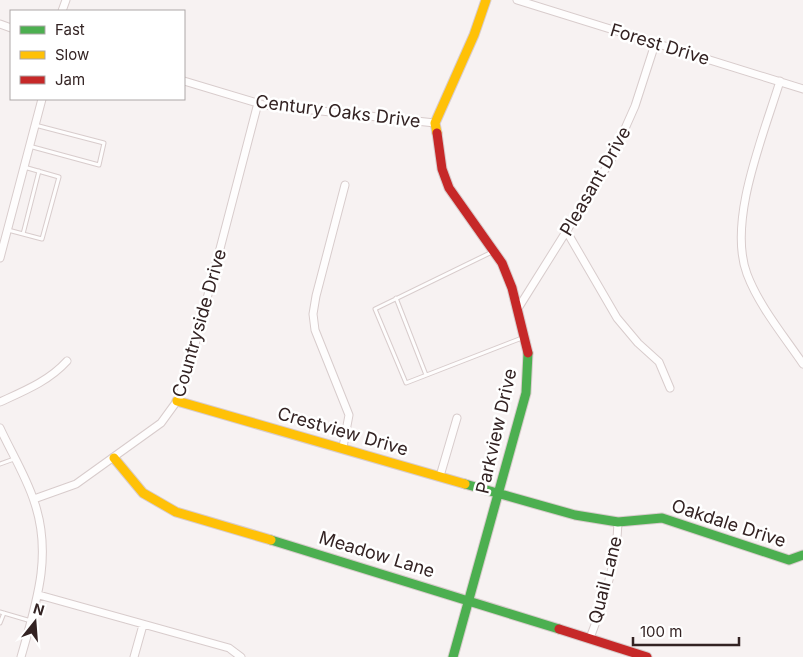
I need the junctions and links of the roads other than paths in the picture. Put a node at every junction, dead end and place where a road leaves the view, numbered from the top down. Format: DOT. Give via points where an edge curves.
graph roads {
  1 [pos="486,0"];
  2 [pos="517,0"];
  3 [pos="654,44"];
  4 [pos="185,82"];
  5 [pos="780,82"];
  6 [pos="803,88"];
  7 [pos="42,100"];
  8 [pos="258,104"];
  9 [pos="435,123"];
  10 [pos="35,125"];
  11 [pos="29,146"];
  12 [pos="24,167"];
  13 [pos="39,171"];
  14 [pos="346,185"];
  15 [pos="7,230"];
  16 [pos="567,232"];
  17 [pos="23,234"];
  18 [pos="494,251"];
  19 [pos="0,258"];
  20 [pos="396,298"];
  21 [pos="517,310"];
  22 [pos="524,337"];
  23 [pos="67,362"];
  24 [pos="803,364"];
  25 [pos="426,375"];
  26 [pos="670,388"];
  27 [pos="178,401"];
  28 [pos="0,402"];
  29 [pos="457,418"];
  30 [pos="0,428"];
  31 [pos="343,448"];
  32 [pos="114,458"];
  33 [pos="14,459"];
  34 [pos="0,464"];
  35 [pos="440,476"];
  36 [pos="499,493"];
  37 [pos="34,500"];
  38 [pos="618,522"];
  39 [pos="803,555"];
  40 [pos="39,595"];
  41 [pos="469,600"];
  42 [pos="2,612"];
  43 [pos="31,622"];
  44 [pos="0,623"];
  45 [pos="143,625"];
  46 [pos="590,638"];
  47 [pos="21,657"];
  48 [pos="134,657"];
  49 [pos="241,657"];
  50 [pos="453,657"];
  51 [pos="647,657"];
  1 -- 9 [label="street"];
  2 -- 3 [label="street, Forest Drive"];
  3 -- 5 [label="street, Forest Drive"];
  3 -- 16 [label="street, Pleasant Drive" via="623,136"];
  4 -- 8 [label="street, Century Oaks Drive"];
  5 -- 6 [label="street, Forest Drive"];
  5 -- 24 [label="street" via="745,200 740,243 747,275"];
  7 -- 10 [label="street"];
  8 -- 9 [label="street, Century Oaks Drive"];
  8 -- 27 [label="street, Countryside Drive"];
  9 -- 18 [label="street, Parkview Drive" via="442,169 449,188"];
  10 -- 11 [label="street"];
  10 -- 11 [label="lane" via="104,143 99,165"];
  11 -- 12 [label="street"];
  12 -- 13 [label="lane"];
  12 -- 15 [label="street"];
  13 -- 17 [label="lane"];
  13 -- 17 [label="lane" via="59,177 42,239"];
  14 -- 31 [label="street" via="313,314 317,335 349,415"];
  15 -- 17 [label="lane"];
  15 -- 19 [label="street"];
  16 -- 21 [label="street, Pleasant Drive"];
  16 -- 26 [label="street" via="617,318 660,362"];
  18 -- 20 [label="lane"];
  18 -- 21 [label="street, Parkview Drive" via="512,288"];
  20 -- 25 [label="lane"];
  20 -- 25 [label="lane" via="375,308 406,383"];
  21 -- 22 [label="street, Parkview Drive"];
  22 -- 25 [label="lane"];
  22 -- 36 [label="street, Parkview Drive" via="529,356 526,392"];
  23 -- 28 [label="street" via="41,382"];
  27 -- 31 [label="street, Crestview Drive"];
  27 -- 32 [label="street, Countryside Drive" via="161,423"];
  29 -- 35 [label="street"];
  30 -- 33 [label="street"];
  31 -- 35 [label="street, Crestview Drive"];
  32 -- 37 [label="street, Countryside Drive" via="76,484"];
  32 -- 41 [label="street, Meadow Lane" via="143,493 176,512"];
  33 -- 34 [label="lane"];
  33 -- 37 [label="street"];
  35 -- 36 [label="street, Crestview Drive"];
  36 -- 38 [label="street, Oakdale Drive" via="575,516"];
  36 -- 41 [label="street, Parkview Drive"];
  37 -- 40 [label="street" via="43,540"];
  38 -- 39 [label="street, Oakdale Drive" via="662,518 789,560"];
  38 -- 46 [label="street, Quail Lane" via="614,556"];
  40 -- 43 [label="street"];
  40 -- 45 [label="street"];
  41 -- 46 [label="street, Meadow Lane"];
  41 -- 50 [label="street, Parkview Drive"];
  42 -- 43 [label="lane"];
  42 -- 44 [label="lane"];
  43 -- 47 [label="street"];
  45 -- 48 [label="street"];
  45 -- 49 [label="street" via="229,648"];
  46 -- 51 [label="street, Meadow Lane"];
}
